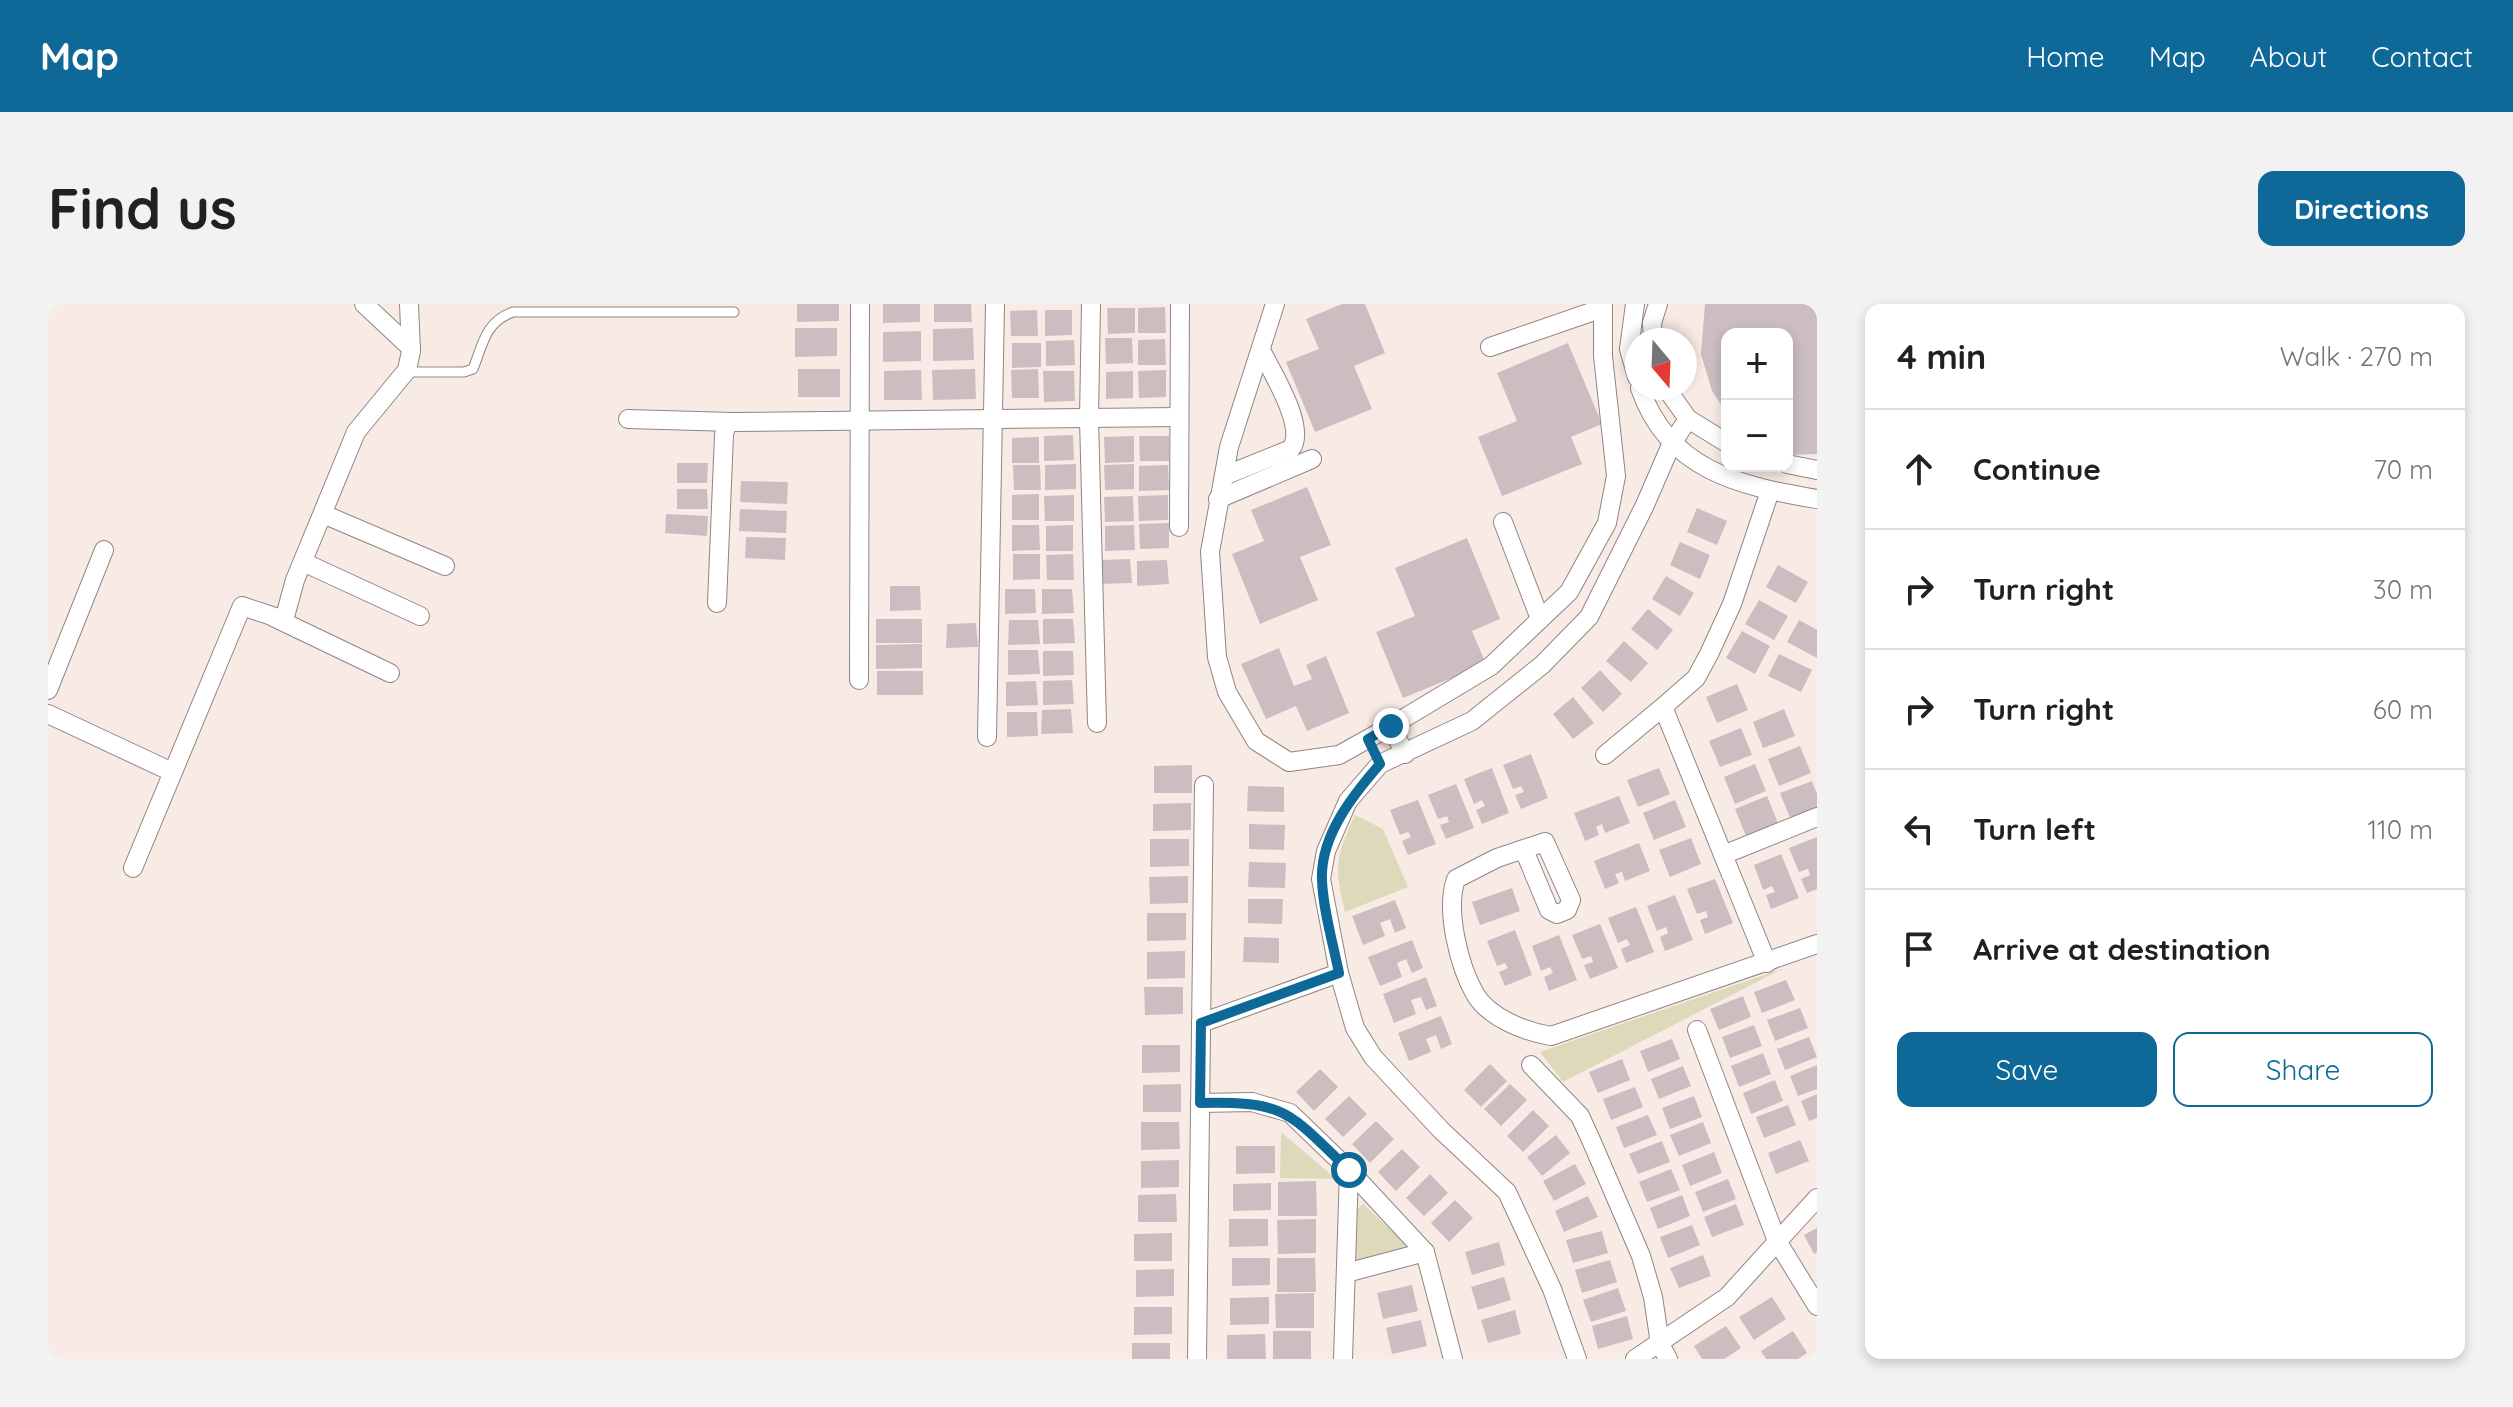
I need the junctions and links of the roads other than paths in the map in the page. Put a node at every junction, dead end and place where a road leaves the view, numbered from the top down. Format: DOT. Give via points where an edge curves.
graph roads {
  1 [pos="364,304"];
  2 [pos="409,304"];
  3 [pos="860,304"];
  4 [pos="995,304"];
  5 [pos="1091,304"];
  6 [pos="1180,304"];
  7 [pos="1275,304"];
  8 [pos="1635,304"];
  9 [pos="1658,304"];
  10 [pos="1603,306"];
  11 [pos="734,312"];
  12 [pos="1632,328"];
  13 [pos="1652,328"];
  14 [pos="1490,347"];
  15 [pos="411,348"];
  16 [pos="1262,352"];
  17 [pos="405,372"];
  18 [pos="1645,400"];
  19 [pos="1675,400"];
  20 [pos="1179,417"];
  21 [pos="628,419"];
  22 [pos="994,419"];
  23 [pos="1089,419"];
  24 [pos="1688,419"];
  25 [pos="859,420"];
  26 [pos="732,422"];
  27 [pos="1721,439"];
  28 [pos="1671,445"];
  29 [pos="1312,459"];
  30 [pos="1793,465"];
  31 [pos="1817,470"];
  32 [pos="1224,476"];
  33 [pos="1770,491"];
  34 [pos="1218,499"];
  35 [pos="1817,499"];
  36 [pos="323,514"];
  37 [pos="1503,522"];
  38 [pos="1179,527"];
  39 [pos="104,550"];
  40 [pos="303,562"];
  41 [pos="445,566"];
  42 [pos="717,603"];
  43 [pos="271,616"];
  44 [pos="420,616"];
  45 [pos="1540,619"];
  46 [pos="390,673"];
  47 [pos="859,680"];
  48 [pos="49,685"];
  49 [pos="1663,707"];
  50 [pos="48,714"];
  51 [pos="1097,723"];
  52 [pos="1391,726"];
  53 [pos="987,737"];
  54 [pos="1368,739"];
  55 [pos="1405,754"];
  56 [pos="1605,755"];
  57 [pos="1380,764"];
  58 [pos="170,771"];
  59 [pos="1204,785"];
  60 [pos="1817,817"];
  61 [pos="1524,850"];
  62 [pos="1723,855"];
  63 [pos="133,868"];
  64 [pos="1817,944"];
  65 [pos="1767,963"];
  66 [pos="1339,973"];
  67 [pos="1201,1023"];
  68 [pos="1697,1030"];
  69 [pos="1531,1065"];
  70 [pos="1200,1103"];
  71 [pos="1349,1170"];
  72 [pos="1817,1198"];
  73 [pos="1777,1241"];
  74 [pos="1425,1252"];
  75 [pos="1346,1273"];
  76 [pos="1817,1306"];
  77 [pos="1664,1351"];
  78 [pos="1197,1359"];
  79 [pos="1343,1359"];
  80 [pos="1453,1359"];
  81 [pos="1577,1359"];
  82 [pos="1635,1359"];
  1 -- 15 [label="street"];
  2 -- 15 [label="street"];
  3 -- 25 [label="street"];
  4 -- 22 [label="street"];
  5 -- 23 [label="street"];
  6 -- 20 [label="street"];
  7 -- 16 [label="street"];
  8 -- 12 [label="street"];
  9 -- 13 [label="street"];
  10 -- 14 [label="street"];
  10 -- 45 [label="street" via="1616,476 1607,523 1569,592"];
  11 -- 17 [label="lane" via="513,312 489,328 473,369"];
  15 -- 17 [label="street"];
  16 -- 32 [label="street"];
  16 -- 32 [label="street" via="1295,424 1296,443"];
  17 -- 36 [label="street" via="356,432"];
  18 -- 28 [label="street"];
  19 -- 24 [label="street"];
  20 -- 23 [label="street"];
  20 -- 38 [label="street"];
  21 -- 26 [label="street"];
  22 -- 23 [label="street"];
  22 -- 25 [label="street"];
  22 -- 53 [label="street"];
  23 -- 51 [label="street"];
  24 -- 27 [label="street"];
  24 -- 28 [label="street"];
  25 -- 26 [label="street"];
  25 -- 47 [label="street"];
  26 -- 42 [label="street" via="724,435"];
  28 -- 33 [label="street" via="1739,483"];
  28 -- 55 [label="street" via="1589,617 1542,665 1472,721"];
  29 -- 34 [label="street"];
  30 -- 31 [label="street"];
  32 -- 34 [label="street"];
  33 -- 35 [label="street"];
  33 -- 49 [label="street" via="1732,604 1709,654 1696,678"];
  34 -- 54 [label="street" via="1210,552 1217,657 1227,692 1256,741 1289,762 1339,755"];
  36 -- 40 [label="street"];
  36 -- 41 [label="street"];
  37 -- 45 [label="street"];
  39 -- 48 [label="street"];
  40 -- 43 [label="street" via="284,620"];
  40 -- 44 [label="street"];
  43 -- 46 [label="street"];
  43 -- 58 [label="street" via="242,606"];
  45 -- 52 [label="street" via="1491,666"];
  49 -- 56 [label="street"];
  49 -- 62 [label="street"];
  50 -- 58 [label="street"];
  52 -- 54 [label="street"];
  52 -- 55 [label="street"];
  54 -- 57 [label="street"];
  55 -- 57 [label="street"];
  57 -- 66 [label="street" via="1348,801 1326,851 1321,879"];
  58 -- 63 [label="street"];
  59 -- 67 [label="street"];
  60 -- 62 [label="street"];
  61 -- 65 [label="street" via="1456,879 1449,915 1476,996 1528,1032 1551,1036"];
  62 -- 65 [label="street"];
  64 -- 65 [label="street"];
  66 -- 67 [label="street"];
  66 -- 81 [label="street" via="1355,1028 1373,1057 1507,1192 1552,1289"];
  67 -- 70 [label="street"];
  68 -- 73 [label="street"];
  69 -- 77 [label="street" via="1580,1116 1641,1256"];
  70 -- 71 [label="street" via="1252,1102 1290,1113"];
  70 -- 78 [label="street"];
  71 -- 74 [label="street"];
  71 -- 75 [label="street"];
  72 -- 73 [label="street"];
  73 -- 76 [label="street"];
  73 -- 77 [label="street" via="1727,1297"];
  74 -- 75 [label="street"];
  74 -- 80 [label="street"];
  75 -- 79 [label="street"];
  77 -- 82 [label="street"];
}
